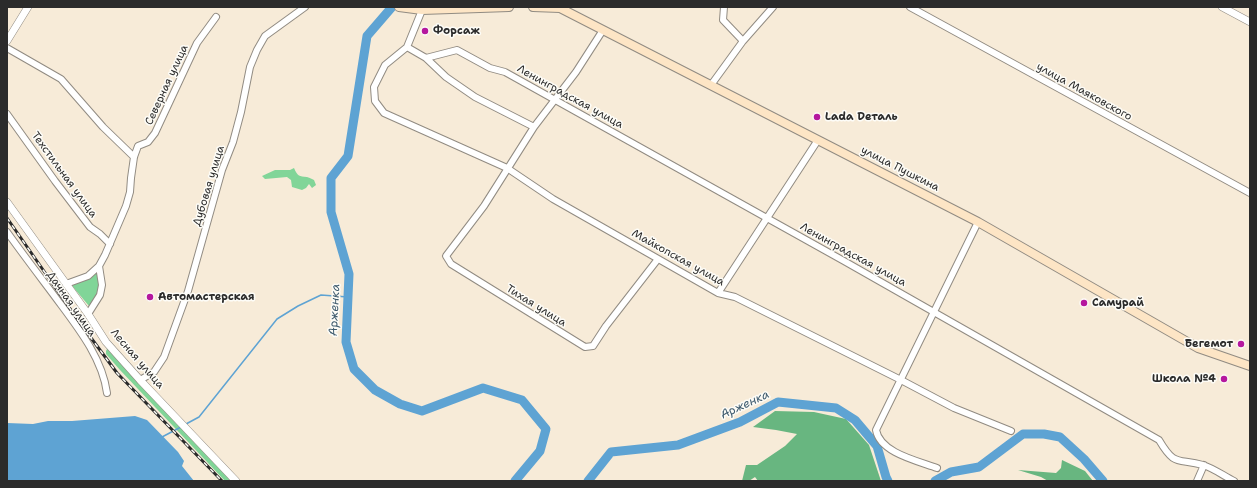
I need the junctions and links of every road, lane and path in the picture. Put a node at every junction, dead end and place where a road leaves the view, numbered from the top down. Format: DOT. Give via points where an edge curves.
graph roads {
  1 [pos="28,7"];
  2 [pos="306,7"];
  3 [pos="509,7"];
  4 [pos="533,7"];
  5 [pos="724,7"];
  6 [pos="773,7"];
  7 [pos="910,7"];
  8 [pos="1222,7"];
  9 [pos="401,8"];
  10 [pos="422,10"];
  11 [pos="216,17"];
  12 [pos="1250,22"];
  13 [pos="604,30"];
  14 [pos="7,42"];
  15 [pos="743,42"];
  16 [pos="407,47"];
  17 [pos="7,48"];
  18 [pos="426,58"];
  19 [pos="711,85"];
  20 [pos="555,100"];
  21 [pos="7,114"];
  22 [pos="534,127"];
  23 [pos="818,140"];
  24 [pos="134,157"];
  25 [pos="507,168"];
  26 [pos="1250,193"];
  27 [pos="7,202"];
  28 [pos="766,218"];
  29 [pos="978,222"];
  30 [pos="7,232"];
  31 [pos="110,244"];
  32 [pos="658,259"];
  33 [pos="99,266"];
  34 [pos="66,284"];
  35 [pos="718,293"];
  36 [pos="934,312"];
  37 [pos="88,314"];
  38 [pos="1250,366"];
  39 [pos="140,380"];
  40 [pos="901,380"];
  41 [pos="107,393"];
  42 [pos="1010,431"];
  43 [pos="1204,465"];
  44 [pos="937,468"];
  45 [pos="236,481"];
  46 [pos="1197,481"];
  47 [pos="1234,481"];
  1 -- 14 [label="street"];
  2 -- 39 [label="street, Дубовая улица" via="265,36 257,50 188,291 164,357 154,372"];
  3 -- 10 [label="main road"];
  4 -- 13 [label="main road, улица Пушкина" via="560,8"];
  5 -- 15 [label="street" via="723,20"];
  6 -- 15 [label="street"];
  7 -- 26 [label="street, улица Маяковского"];
  8 -- 12 [label="street"];
  9 -- 10 [label="main road"];
  10 -- 16 [label="street"];
  11 -- 24 [label="street, Северная улица" via="197,43 155,133 148,142 138,146"];
  13 -- 19 [label="main road, улица Пушкина"];
  13 -- 20 [label="street"];
  15 -- 19 [label="street"];
  16 -- 18 [label="street"];
  16 -- 25 [label="street, Майкопская улица" via="385,65 374,87 375,101 384,112"];
  17 -- 24 [label="street" via="61,78 103,127"];
  18 -- 20 [label="street, Ленинградская улица" via="457,50 490,68 505,72"];
  18 -- 22 [label="street" via="446,77 475,96"];
  19 -- 23 [label="main road, улица Пушкина"];
  20 -- 22 [label="street"];
  20 -- 28 [label="street, Ленинградская улица"];
  21 -- 31 [label="street, Техстильная улица" via="90,227"];
  22 -- 25 [label="street"];
  23 -- 28 [label="street"];
  23 -- 29 [label="main road, улица Пушкина"];
  24 -- 31 [label="street" via="130,192"];
  25 -- 32 [label="street, Майкопская улица" via="553,199"];
  25 -- 32 [label="street, Тихая улица" via="484,206 446,256 451,264 585,347 593,346"];
  27 -- 34 [label="street, Лесная улица"];
  28 -- 35 [label="street"];
  28 -- 36 [label="street, Ленинградская улица"];
  29 -- 36 [label="street"];
  29 -- 38 [label="main road, улица Пушкина" via="1198,348"];
  30 -- 41 [label="street, Дачная улица" via="94,354"];
  31 -- 33 [label="street"];
  32 -- 35 [label="street, Майкопская улица"];
  33 -- 34 [label="street" via="88,276"];
  33 -- 37 [label="street" via="101,291"];
  34 -- 37 [label="street, Лесная улица"];
  35 -- 40 [label="street, Майкопская улица" via="735,297"];
  36 -- 40 [label="street"];
  36 -- 43 [label="street, Ленинградская улица" via="1159,440 1173,458"];
  37 -- 39 [label="street, Лесная улица" via="106,342"];
  39 -- 45 [label="street, Лесная улица"];
  40 -- 42 [label="street, Майкопская улица" via="954,408"];
  40 -- 44 [label="street" via="876,430 878,437 890,450"];
  43 -- 46 [label="street"];
  43 -- 47 [label="street, Ленинградская улица"];
}
